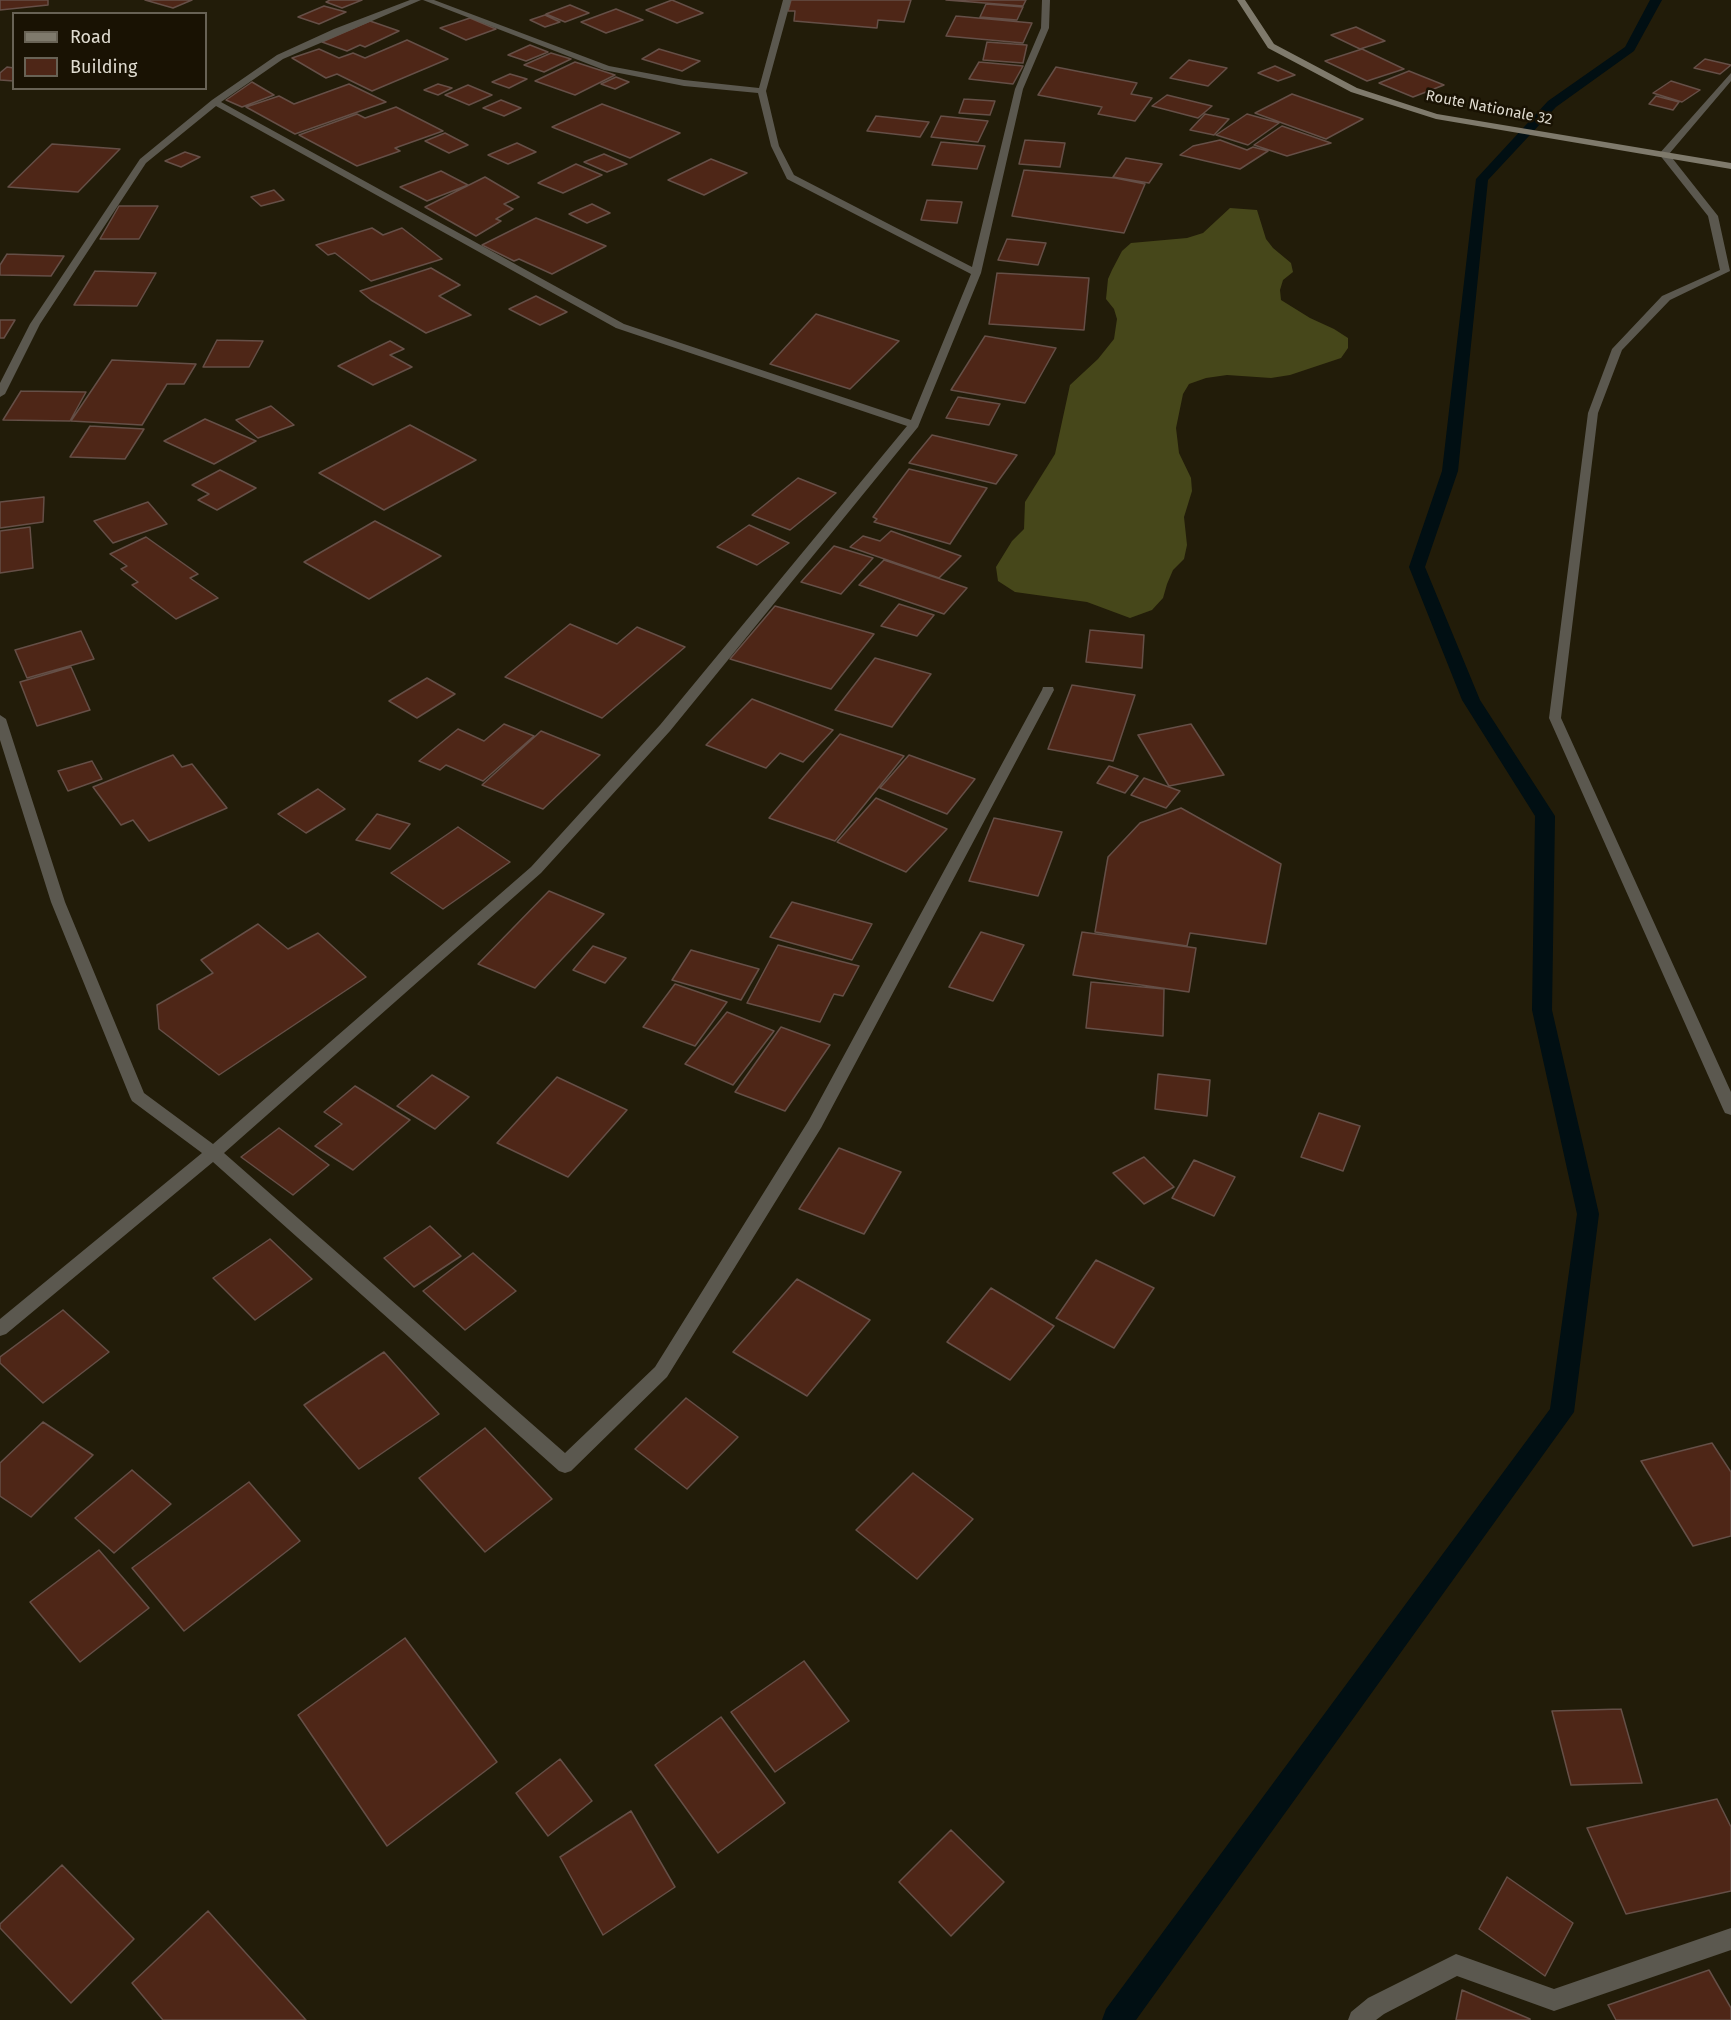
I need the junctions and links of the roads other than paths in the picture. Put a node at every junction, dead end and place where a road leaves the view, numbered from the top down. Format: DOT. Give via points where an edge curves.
graph roads {
  1 [pos="417,0"];
  2 [pos="427,0"];
  3 [pos="787,0"];
  4 [pos="1046,0"];
  5 [pos="1241,0"];
  6 [pos="1731,76"];
  7 [pos="762,91"];
  8 [pos="215,102"];
  9 [pos="1664,154"];
  10 [pos="1731,166"];
  11 [pos="976,273"];
  12 [pos="0,394"];
  13 [pos="914,425"];
  14 [pos="1048,690"];
  15 [pos="0,719"];
  16 [pos="1731,1109"];
  17 [pos="213,1153"];
  18 [pos="0,1329"];
  19 [pos="1731,1939"];
  20 [pos="1359,2020"];
  1 -- 8 [label="street" via="280,57"];
  2 -- 7 [label="street" via="607,69 684,83"];
  3 -- 7 [label="street"];
  4 -- 11 [label="street" via="1045,28 1019,89"];
  5 -- 9 [label="street, Route Nationale 32" via="1271,46 1354,90 1436,116"];
  6 -- 9 [label="street"];
  7 -- 11 [label="street" via="775,146 790,177"];
  8 -- 12 [label="street" via="143,160 35,324"];
  8 -- 13 [label="street" via="620,326"];
  9 -- 10 [label="street, Route Nationale 32"];
  9 -- 16 [label="street" via="1713,216 1725,271 1666,298 1617,350 1593,413 1555,718"];
  11 -- 13 [label="street"];
  13 -- 17 [label="street" via="664,728 536,870"];
  14 -- 17 [label="street" via="815,1124 662,1372 565,1466"];
  15 -- 17 [label="street" via="58,902 138,1097"];
  17 -- 18 [label="street"];
  19 -- 20 [label="street" via="1554,2000 1456,1965"];
}
